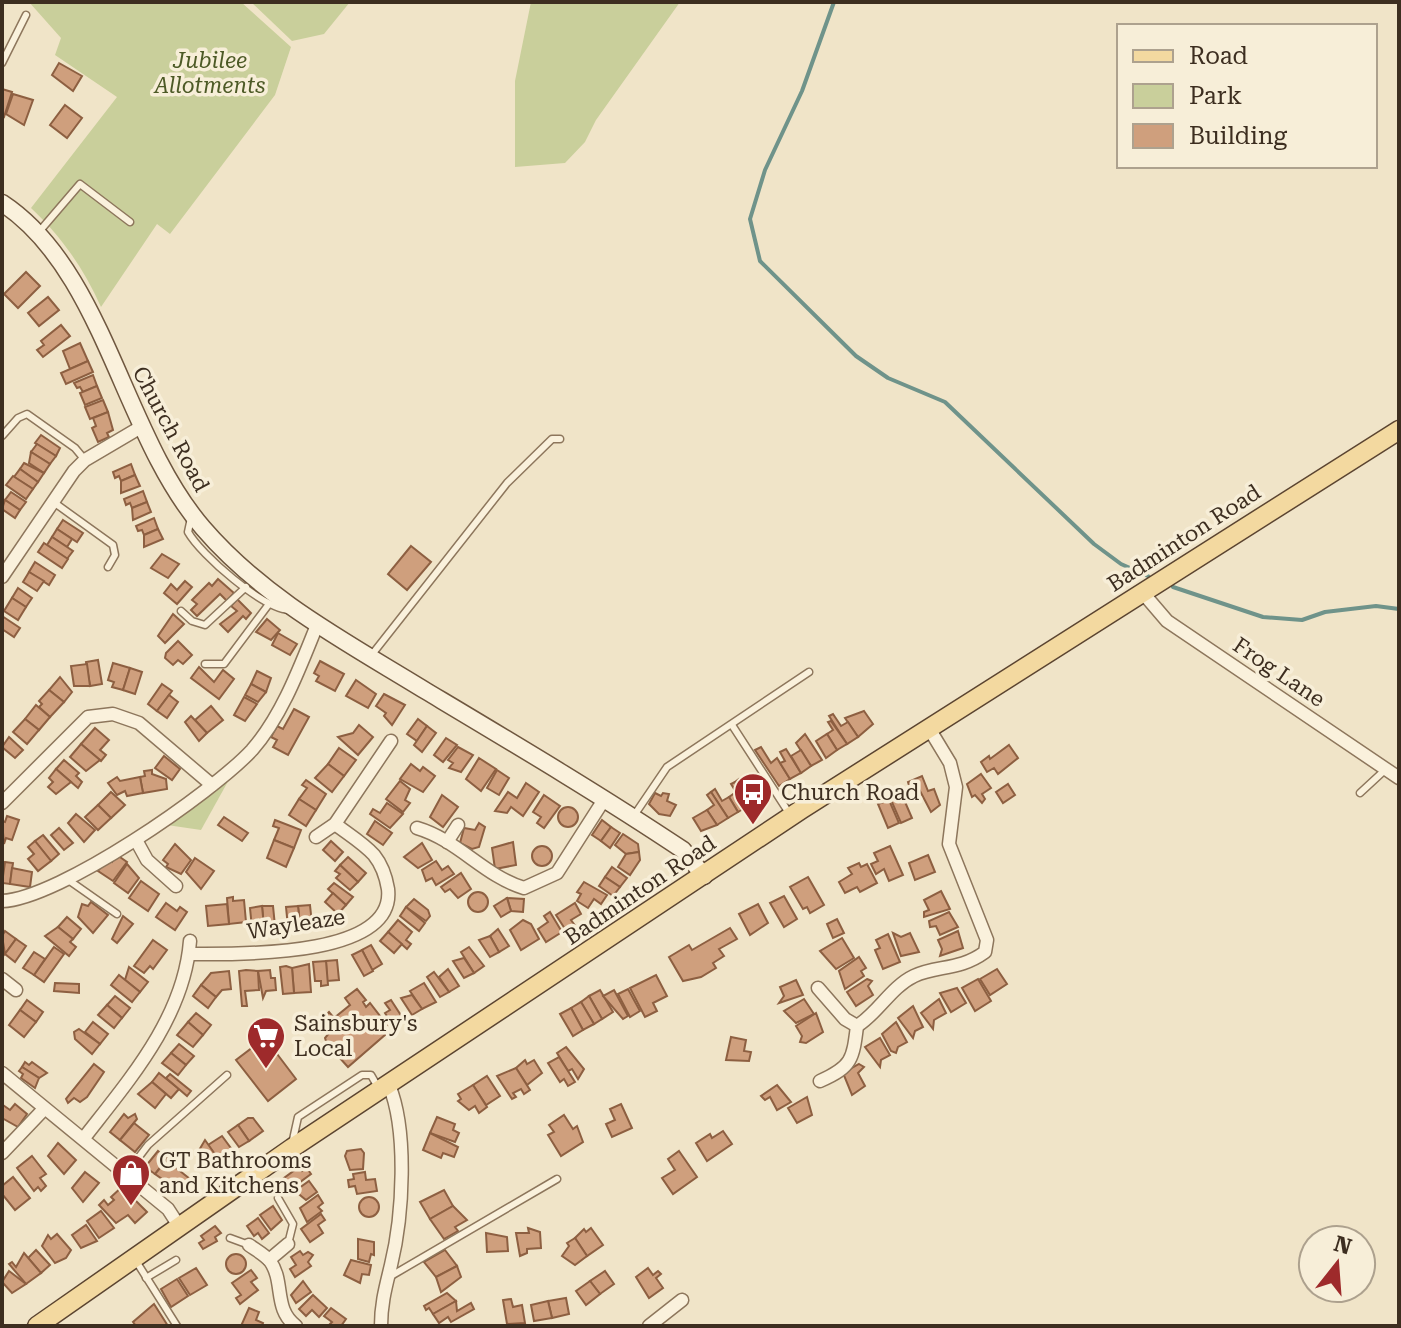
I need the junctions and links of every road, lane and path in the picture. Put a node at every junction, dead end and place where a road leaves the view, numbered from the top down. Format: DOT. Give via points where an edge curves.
graph roads {
  1 [pos="26,15"];
  2 [pos="2,63"];
  3 [pos="2,203"];
  4 [pos="130,222"];
  5 [pos="38,233"];
  6 [pos="141,427"];
  7 [pos="1399,430"];
  8 [pos="2,436"];
  9 [pos="560,439"];
  10 [pos="85,460"];
  11 [pos="52,501"];
  12 [pos="193,515"];
  13 [pos="108,567"];
  14 [pos="2,577"];
  15 [pos="246,587"];
  16 [pos="1143,593"];
  17 [pos="269,604"];
  18 [pos="294,608"];
  19 [pos="181,611"];
  20 [pos="317,625"];
  21 [pos="370,657"];
  22 [pos="205,664"];
  23 [pos="809,672"];
  24 [pos="732,725"];
  25 [pos="930,730"];
  26 [pos="391,741"];
  27 [pos="1386,769"];
  28 [pos="1399,778"];
  29 [pos="212,785"];
  30 [pos="1360,793"];
  31 [pos="605,798"];
  32 [pos="2,803"];
  33 [pos="791,816"];
  34 [pos="633,817"];
  35 [pos="335,824"];
  36 [pos="458,825"];
  37 [pos="417,828"];
  38 [pos="316,837"];
  39 [pos="136,840"];
  40 [pos="447,842"];
  41 [pos="704,876"];
  42 [pos="64,878"];
  43 [pos="176,886"];
  44 [pos="2,901"];
  45 [pos="117,914"];
  46 [pos="3,981"];
  47 [pos="818,988"];
  48 [pos="16,990"];
  49 [pos="857,1026"];
  50 [pos="2,1073"];
  51 [pos="227,1075"];
  52 [pos="820,1081"];
  53 [pos="385,1089"];
  54 [pos="44,1109"];
  55 [pos="84,1138"];
  56 [pos="292,1148"];
  57 [pos="2,1153"];
  58 [pos="126,1174"];
  59 [pos="557,1179"];
  60 [pos="278,1198"];
  61 [pos="179,1226"];
  62 [pos="230,1238"];
  63 [pos="288,1244"];
  64 [pos="249,1245"];
  65 [pos="134,1258"];
  66 [pos="176,1260"];
  67 [pos="269,1260"];
  68 [pos="146,1278"];
  69 [pos="387,1278"];
  70 [pos="682,1300"];
  71 [pos="37,1326"];
  72 [pos="177,1326"];
  73 [pos="296,1326"];
  74 [pos="381,1326"];
  75 [pos="649,1326"];
  1 -- 2 [label="lane"];
  3 -- 5 [label="street, Church Road"];
  4 -- 5 [label="lane" via="80,184"];
  5 -- 6 [label="street, Church Road" via="76,285"];
  6 -- 10 [label="street"];
  6 -- 12 [label="street, Church Road" via="174,491"];
  7 -- 16 [label="main road, Badminton Road"];
  8 -- 10 [label="lane" via="27,414"];
  9 -- 21 [label="lane" via="552,439 507,483"];
  10 -- 11 [label="street"];
  11 -- 13 [label="lane" via="113,545 115,555"];
  11 -- 14 [label="street"];
  12 -- 15 [label="lane" via="187,526 190,537"];
  12 -- 18 [label="street, Church Road" via="240,565"];
  15 -- 17 [label="lane"];
  15 -- 19 [label="lane" via="205,625"];
  16 -- 25 [label="main road, Badminton Road"];
  16 -- 27 [label="street, Frog Lane" via="1167,621"];
  17 -- 18 [label="lane"];
  17 -- 22 [label="lane" via="224,664"];
  18 -- 20 [label="street, Church Road"];
  20 -- 21 [label="street, Church Road"];
  20 -- 29 [label="street" via="283,701 253,749"];
  21 -- 31 [label="street, Church Road"];
  23 -- 24 [label="lane"];
  24 -- 33 [label="lane"];
  24 -- 34 [label="lane" via="667,767"];
  25 -- 33 [label="main road, Badminton Road"];
  25 -- 49 [label="street" via="950,763 956,787 949,844 987,940 985,952 944,971 904,981"];
  26 -- 35 [label="street"];
  27 -- 28 [label="street, Frog Lane"];
  27 -- 30 [label="lane"];
  29 -- 32 [label="street" via="139,723 113,714 88,717"];
  29 -- 39 [label="street"];
  31 -- 34 [label="street, Church Road"];
  31 -- 40 [label="street" via="557,873 524,888 504,882"];
  33 -- 41 [label="main road, Badminton Road"];
  34 -- 41 [label="street, Church Road" via="683,850"];
  35 -- 38 [label="street"];
  35 -- 55 [label="street, Wayleaze" via="375,857 386,877 386,909 367,931 309,947 248,954 190,948 171,1012 141,1065"];
  36 -- 40 [label="street"];
  37 -- 40 [label="street"];
  39 -- 42 [label="street"];
  39 -- 43 [label="street" via="147,860"];
  41 -- 53 [label="main road, Badminton Road"];
  42 -- 44 [label="street"];
  42 -- 45 [label="lane"];
  46 -- 48 [label="street"];
  47 -- 49 [label="street"];
  49 -- 52 [label="street" via="854,1057 840,1073"];
  50 -- 54 [label="street"];
  51 -- 58 [label="lane" via="148,1145"];
  53 -- 56 [label="main road, Badminton Road"];
  53 -- 56 [label="lane" via="371,1075 362,1075 298,1117"];
  53 -- 69 [label="street" via="399,1108 400,1131 398,1223"];
  54 -- 55 [label="street"];
  54 -- 57 [label="street"];
  55 -- 58 [label="street"];
  56 -- 61 [label="main road, Badminton Road"];
  58 -- 61 [label="street" via="168,1209"];
  59 -- 69 [label="lane"];
  60 -- 63 [label="lane" via="293,1224"];
  61 -- 65 [label="main road, Badminton Road"];
  62 -- 64 [label="lane"];
  63 -- 67 [label="street"];
  64 -- 67 [label="street"];
  65 -- 68 [label="lane"];
  65 -- 71 [label="main road, Badminton Road"];
  66 -- 68 [label="lane"];
  67 -- 73 [label="street" via="279,1302"];
  68 -- 72 [label="lane"];
  69 -- 74 [label="street"];
  70 -- 75 [label="street"];
}
